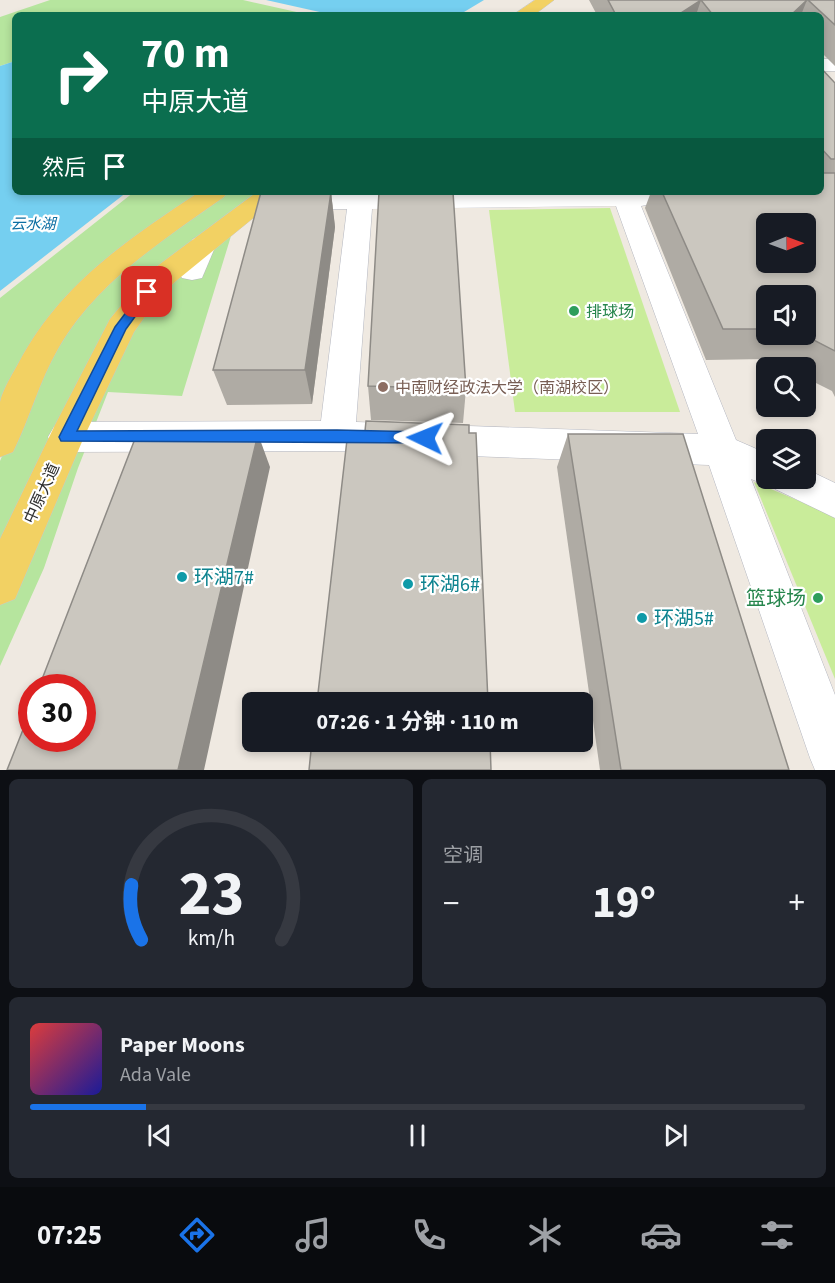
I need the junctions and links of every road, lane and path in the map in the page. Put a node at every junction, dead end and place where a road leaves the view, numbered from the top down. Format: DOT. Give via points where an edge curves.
graph roads {
  1 [pos="546,0"];
  2 [pos="527,12"];
  3 [pos="211,195"];
  4 [pos="523,196"];
  5 [pos="266,197"];
  6 [pos="651,197"];
  7 [pos="360,201"];
  8 [pos="337,436"];
  9 [pos="66,437"];
  10 [pos="0,442"];
  11 [pos="722,450"];
  12 [pos="756,465"];
  13 [pos="810,489"];
  14 [pos="835,501"];
  15 [pos="0,585"];
  16 [pos="835,758"];
  1 -- 2 [label="main road"];
  3 -- 10 [label="main road" via="106,273 78,299 44,345"];
  4 -- 6 [label="street"];
  4 -- 7 [label="street"];
  5 -- 7 [label="street"];
  5 -- 9 [label="main road, 中原大道" via="198,258 166,274 134,308"];
  6 -- 11 [label="street"];
  7 -- 8 [label="street"];
  8 -- 9 [label="street"];
  8 -- 11 [label="street"];
  9 -- 15 [label="main road, 中原大道"];
  11 -- 12 [label="street"];
  11 -- 16 [label="street"];
  13 -- 14 [label="street"];
}
